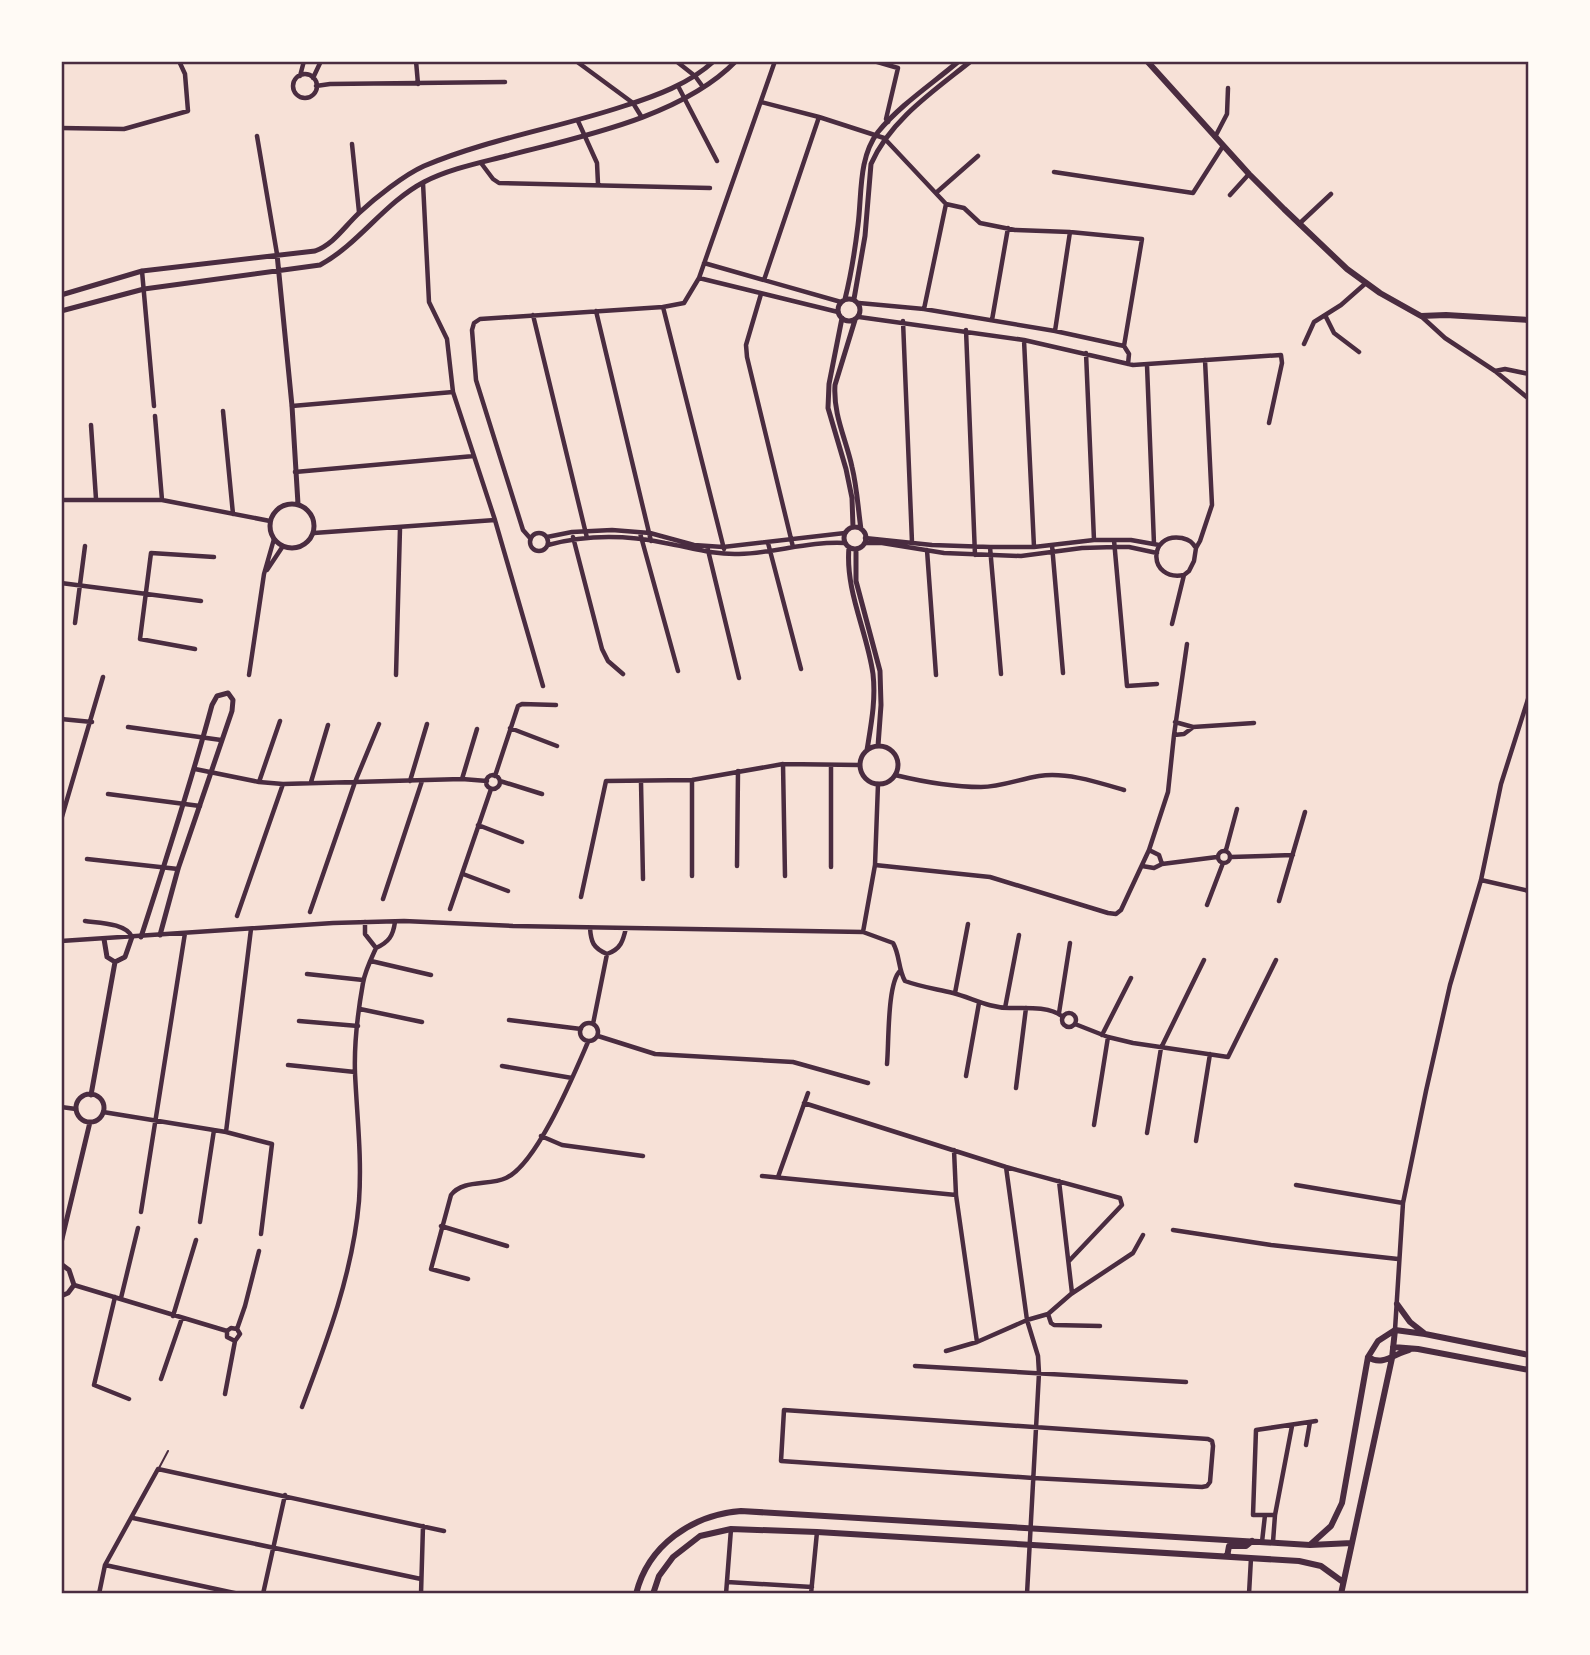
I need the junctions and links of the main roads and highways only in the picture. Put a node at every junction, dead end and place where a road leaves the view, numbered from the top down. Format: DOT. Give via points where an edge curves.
graph roads {
  1 [pos="1147,61"];
  2 [pos="1529,320"];
  3 [pos="1397,1304"];
  4 [pos="1395,1331"];
  5 [pos="1425,1334"];
  6 [pos="1394,1347"];
  7 [pos="1418,1349"];
  8 [pos="1529,1355"];
  9 [pos="1368,1357"];
  10 [pos="1392,1358"];
  11 [pos="1529,1370"];
  12 [pos="1252,1541"];
  13 [pos="1352,1543"];
  14 [pos="1310,1545"];
  15 [pos="1227,1557"];
  16 [pos="1343,1582"];
  17 [pos="636,1594"];
  18 [pos="653,1594"];
  19 [pos="1341,1594"];
  1 -- 2 [label="main road" via="1299,224 1380,293 1421,316"];
  3 -- 5 [label="main road"];
  4 -- 5 [label="main road"];
  4 -- 6 [label="main road"];
  4 -- 9 [label="main road" via="1378,1341"];
  5 -- 8 [label="main road"];
  6 -- 7 [label="main road"];
  6 -- 10 [label="main road"];
  7 -- 10 [label="main road"];
  7 -- 11 [label="main road"];
  9 -- 10 [label="main road" via="1377,1362"];
  9 -- 14 [label="main road" via="1342,1503 1331,1526"];
  10 -- 13 [label="main road"];
  12 -- 14 [label="main road"];
  12 -- 15 [label="main road" via="1247,1546 1229,1546"];
  12 -- 17 [label="main road" via="758,1511 722,1513 677,1533 652,1556"];
  13 -- 14 [label="main road"];
  13 -- 16 [label="main road"];
  15 -- 16 [label="main road" via="1300,1561 1321,1566"];
  15 -- 18 [label="main road" via="731,1529 700,1536 673,1557"];
  16 -- 19 [label="main road"];
}
